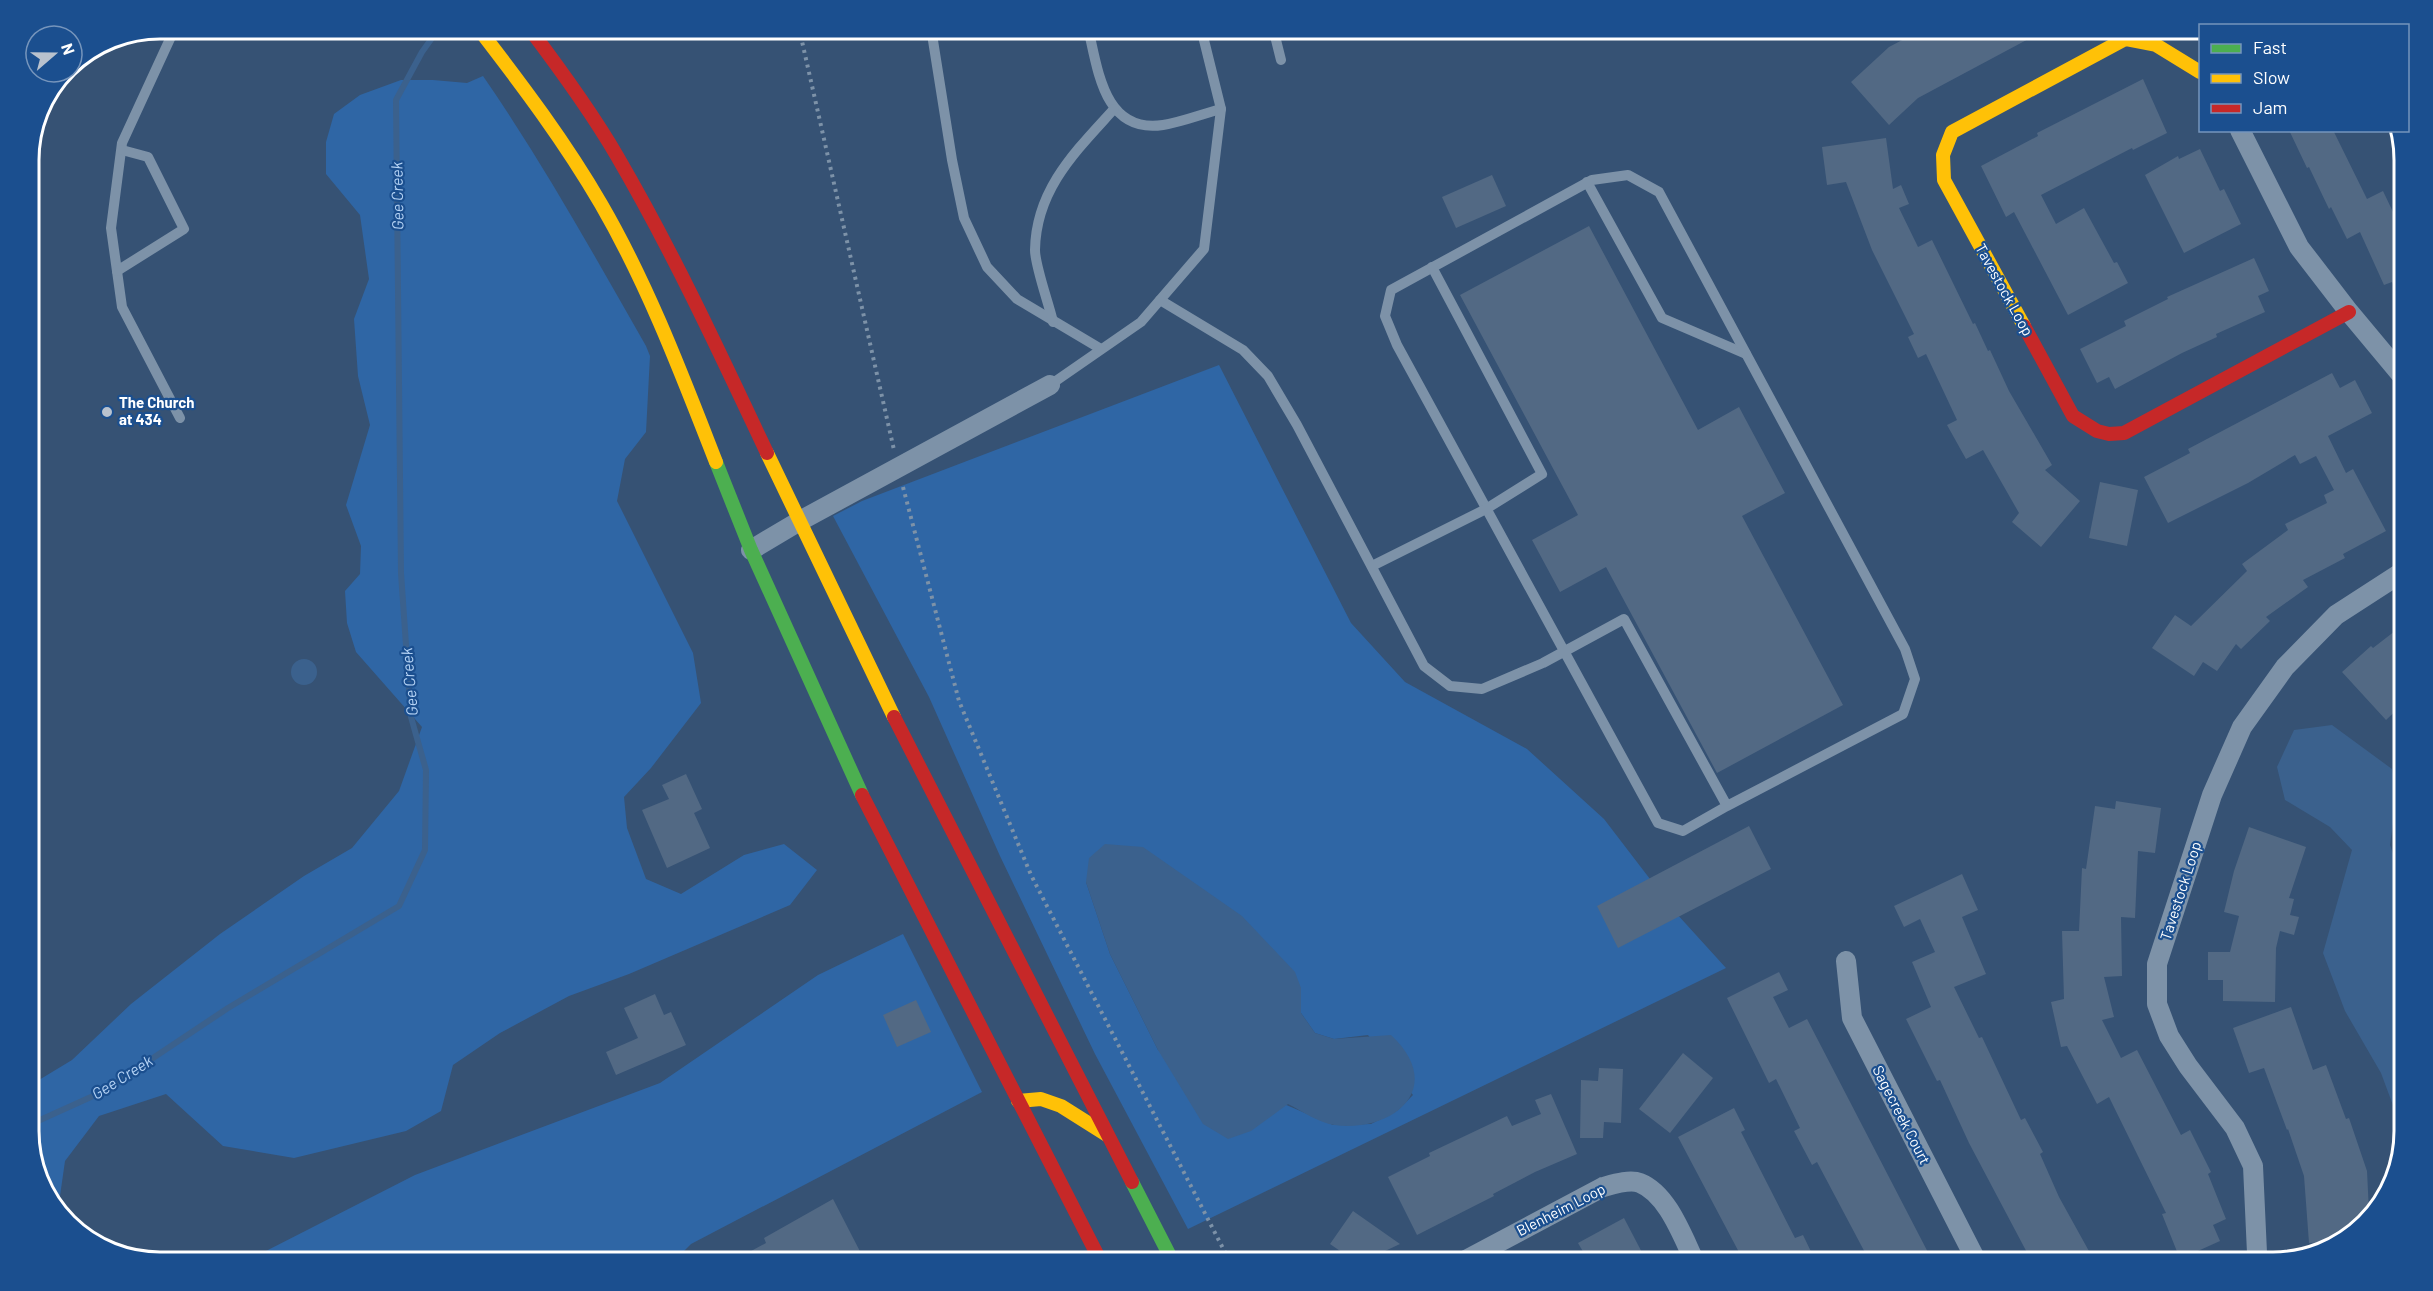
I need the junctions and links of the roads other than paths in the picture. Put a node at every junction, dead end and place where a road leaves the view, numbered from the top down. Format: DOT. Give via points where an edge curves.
graph roads {
  1 [pos="170,39"];
  2 [pos="487,39"];
  3 [pos="537,39"];
  4 [pos="933,39"];
  5 [pos="1091,39"];
  6 [pos="1204,39"];
  7 [pos="1276,39"];
  8 [pos="2125,39"];
  9 [pos="2125,39"];
  10 [pos="1281,60"];
  11 [pos="2199,70"];
  12 [pos="1114,109"];
  13 [pos="1221,109"];
  14 [pos="2241,132"];
  15 [pos="122,150"];
  16 [pos="1587,182"];
  17 [pos="1432,267"];
  18 [pos="117,271"];
  19 [pos="1160,300"];
  20 [pos="2349,312"];
  21 [pos="1053,322"];
  22 [pos="1101,350"];
  23 [pos="1746,354"];
  24 [pos="2394,366"];
  25 [pos="1050,385"];
  26 [pos="180,418"];
  27 [pos="1486,508"];
  28 [pos="798,522"];
  29 [pos="751,550"];
  30 [pos="1372,566"];
  31 [pos="2394,577"];
  32 [pos="1563,652"];
  33 [pos="1727,806"];
  34 [pos="1846,961"];
  35 [pos="1018,1101"];
  36 [pos="1108,1135"];
  37 [pos="1095,1252"];
  38 [pos="1167,1252"];
  39 [pos="1482,1252"];
  40 [pos="1690,1252"];
  41 [pos="1971,1252"];
  42 [pos="2257,1252"];
  1 -- 15 [label="lane"];
  2 -- 29 [label="main road" via="540,108 626,251 673,353"];
  3 -- 28 [label="main road" via="640,194 666,242"];
  4 -- 21 [label="lane" via="964,218 987,267 1017,299"];
  5 -- 12 [label="lane" via="1102,86"];
  6 -- 13 [label="lane"];
  7 -- 10 [label="lane"];
  8 -- 20 [label="main road, Tavestock Loop" via="1952,132 1943,155 1944,180 2073,416 2092,430 2108,435 2124,433"];
  9 -- 11 [label="main road, Tavestock Loop" via="2156,45"];
  12 -- 13 [label="lane" via="1136,125 1162,125"];
  12 -- 21 [label="lane" via="1067,160 1042,202 1035,251"];
  13 -- 19 [label="lane" via="1204,249"];
  14 -- 20 [label="street" via="2299,247"];
  15 -- 18 [label="lane" via="111,228"];
  15 -- 18 [label="lane" via="148,157 184,229"];
  16 -- 17 [label="lane"];
  16 -- 23 [label="lane" via="1662,318"];
  16 -- 23 [label="lane" via="1628,175 1659,192"];
  17 -- 27 [label="lane" via="1391,290 1385,316"];
  17 -- 27 [label="lane" via="1542,474"];
  18 -- 26 [label="lane" via="122,307"];
  19 -- 22 [label="lane" via="1141,322"];
  19 -- 30 [label="lane" via="1243,350 1268,376"];
  20 -- 24 [label="street"];
  21 -- 22 [label="lane"];
  22 -- 25 [label="lane"];
  23 -- 33 [label="lane" via="1905,649 1915,679 1903,714"];
  25 -- 28 [label="street"];
  27 -- 30 [label="lane"];
  27 -- 32 [label="lane"];
  28 -- 29 [label="street"];
  28 -- 36 [label="main road"];
  29 -- 35 [label="main road" via="859,789"];
  30 -- 32 [label="lane" via="1425,666 1450,686 1482,689"];
  31 -- 42 [label="street, Tavestock Loop" via="2336,615 2285,668 2242,727 2212,795 2157,964 2157,1005 2169,1036 2235,1128 2253,1166"];
  32 -- 33 [label="lane" via="1658,823 1683,831"];
  32 -- 33 [label="lane" via="1624,619"];
  34 -- 41 [label="street, Sagecreek Court" via="1852,1018"];
  35 -- 36 [label="main road" via="1041,1099 1061,1106"];
  35 -- 37 [label="main road"];
  36 -- 38 [label="main road"];
  39 -- 40 [label="street, Blenheim Loop" via="1603,1187 1640,1182 1664,1201"];
}
